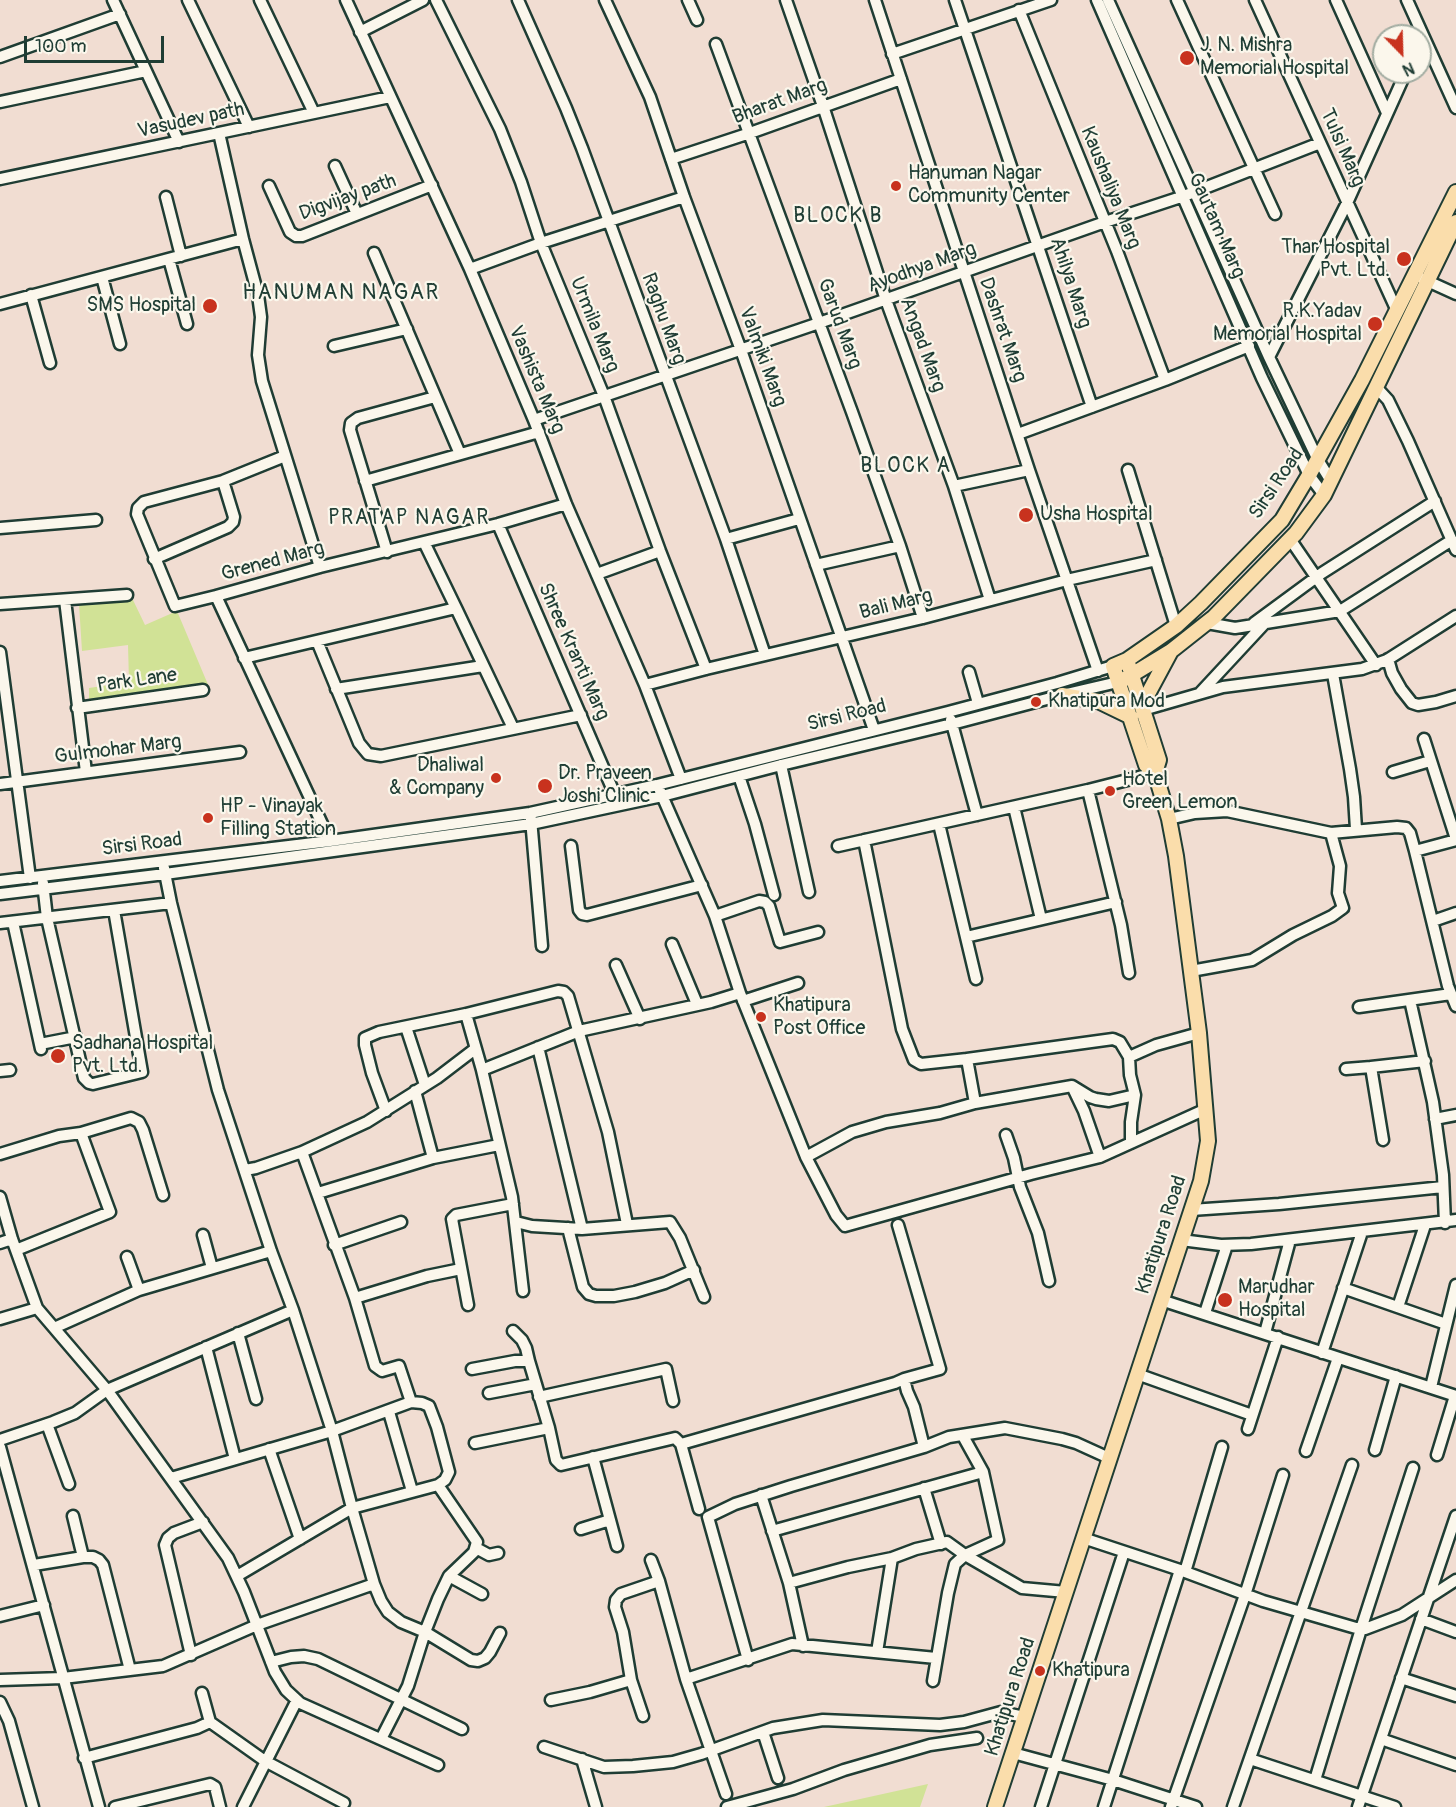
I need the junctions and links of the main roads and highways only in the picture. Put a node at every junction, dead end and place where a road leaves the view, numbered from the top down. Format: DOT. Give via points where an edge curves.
graph roads {
  1 [pos="1456,192"];
  2 [pos="1456,222"];
  3 [pos="1420,278"];
  4 [pos="1171,651"];
  5 [pos="1127,660"];
  6 [pos="1132,675"];
  7 [pos="1118,682"];
  8 [pos="1062,695"];
  9 [pos="1142,707"];
  10 [pos="1131,717"];
  11 [pos="1155,773"];
  12 [pos="995,1807"];
  1 -- 3 [label="main road, Sirsi Road"];
  2 -- 3 [label="main road, Sirsi Road"];
  3 -- 4 [label="main road, Sirsi Road" via="1376,387 1324,495 1290,539 1207,623"];
  3 -- 5 [label="main road, Sirsi Road" via="1396,311 1362,380 1282,520 1176,626"];
  4 -- 6 [label="main road, Sirsi Road"];
  4 -- 9 [label="main road"];
  5 -- 6 [label="main road, Khatipura Road"];
  5 -- 7 [label="main road, Sirsi Road" via="1113,666"];
  6 -- 7 [label="main road, Sirsi Road"];
  6 -- 9 [label="main road, Khatipura Road"];
  7 -- 10 [label="main road"];
  8 -- 10 [label="main road" via="1098,701"];
  9 -- 11 [label="main road, Khatipura Road" via="1159,760"];
  10 -- 11 [label="main road" via="1146,765"];
  11 -- 12 [label="main road, Khatipura Road" via="1176,856 1199,1033 1208,1141 1201,1181"];
}
